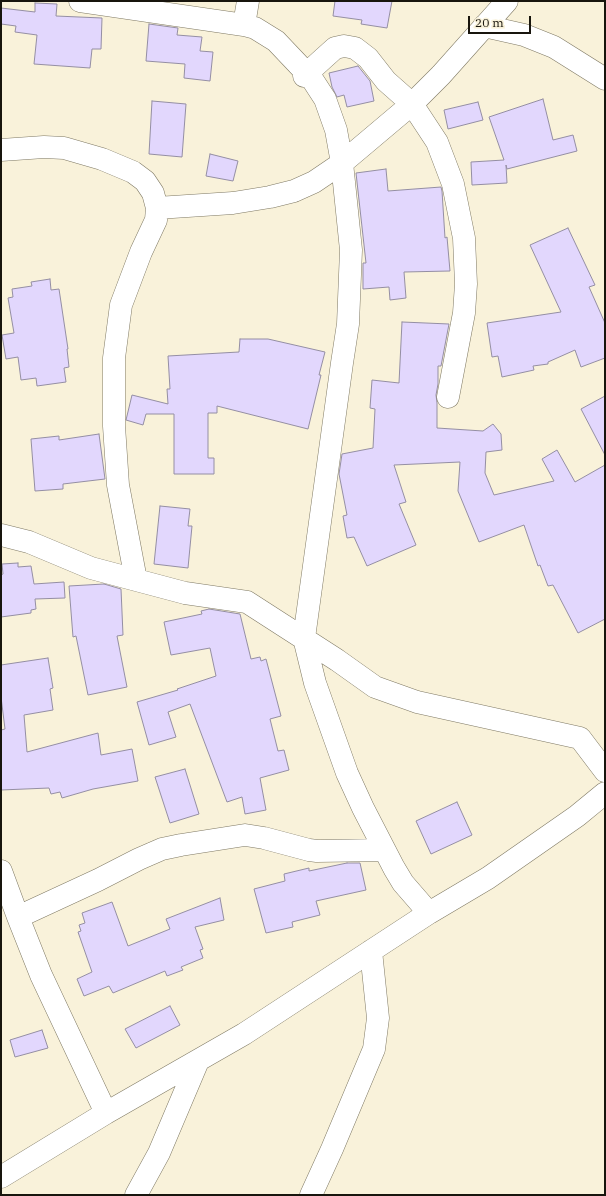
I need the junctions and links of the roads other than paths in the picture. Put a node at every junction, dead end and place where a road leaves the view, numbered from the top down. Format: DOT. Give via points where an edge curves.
graph roads {
  1 [pos="80,1"];
  2 [pos="248,1"];
  3 [pos="507,1"];
  4 [pos="244,24"];
  5 [pos="484,26"];
  6 [pos="306,75"];
  7 [pos="605,79"];
  8 [pos="412,104"];
  9 [pos="1,150"];
  10 [pos="342,163"];
  11 [pos="157,208"];
  12 [pos="448,397"];
  13 [pos="1,535"];
  14 [pos="136,580"];
  15 [pos="304,638"];
  16 [pos="605,771"];
  17 [pos="605,793"];
  18 [pos="383,850"];
  19 [pos="1,871"];
  20 [pos="429,913"];
  21 [pos="18,917"];
  22 [pos="371,951"];
  23 [pos="198,1061"];
  24 [pos="106,1113"];
  25 [pos="1,1177"];
  26 [pos="136,1195"];
  27 [pos="311,1195"];
  1 -- 4 [label="street"];
  2 -- 4 [label="street"];
  3 -- 5 [label="street"];
  4 -- 6 [label="street" via="276,41"];
  5 -- 7 [label="street" via="524,35 548,45"];
  5 -- 8 [label="street"];
  6 -- 8 [label="street" via="335,48 355,48"];
  6 -- 10 [label="street" via="312,79 325,99 336,130"];
  8 -- 10 [label="street"];
  8 -- 12 [label="street" via="437,142 453,184 464,238 464,313"];
  9 -- 11 [label="street" via="64,148 102,159 133,172 145,181 153,194"];
  10 -- 11 [label="street" via="314,182 294,191 270,197"];
  10 -- 15 [label="street" via="351,250 348,324"];
  11 -- 14 [label="street" via="156,220 121,305 114,358 114,426 118,485"];
  13 -- 14 [label="street" via="29,542 91,568"];
  14 -- 15 [label="street" via="185,593 247,602"];
  15 -- 16 [label="street" via="375,687 416,702 580,738"];
  15 -- 18 [label="street" via="315,683 347,773"];
  17 -- 20 [label="street" via="577,816 488,878"];
  18 -- 20 [label="street" via="404,883"];
  18 -- 21 [label="street" via="317,851 245,835 181,845 139,858"];
  19 -- 21 [label="street"];
  20 -- 22 [label="street"];
  21 -- 24 [label="street" via="41,974"];
  22 -- 23 [label="street"];
  22 -- 27 [label="street" via="378,1018 374,1049"];
  23 -- 24 [label="street"];
  23 -- 26 [label="street" via="159,1153"];
  24 -- 25 [label="street"];
}
